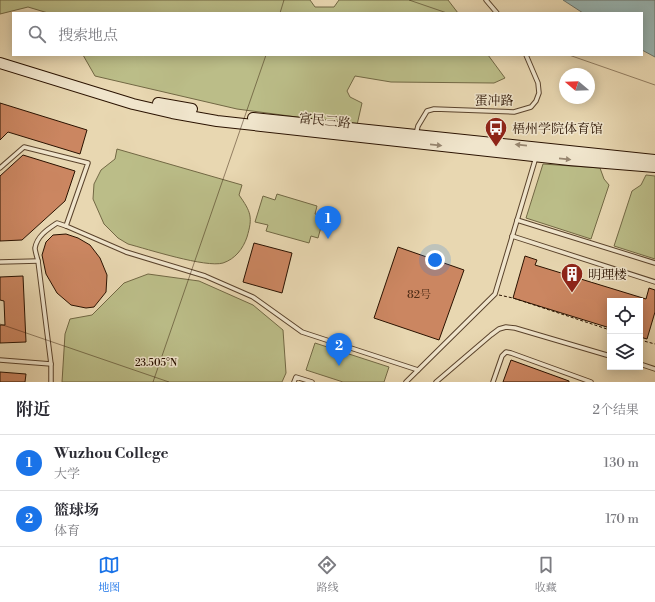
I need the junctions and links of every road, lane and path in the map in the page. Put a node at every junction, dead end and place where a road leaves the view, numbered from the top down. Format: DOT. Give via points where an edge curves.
graph roads {
  1 [pos="486,0"];
  2 [pos="496,12"];
  3 [pos="0,56"];
  4 [pos="526,56"];
  5 [pos="0,63"];
  6 [pos="416,135"];
  7 [pos="536,156"];
  8 [pos="655,160"];
  9 [pos="655,167"];
  10 [pos="0,168"];
  11 [pos="517,220"];
  12 [pos="66,226"];
  13 [pos="512,236"];
  14 [pos="38,261"];
  15 [pos="0,262"];
  16 [pos="655,263"];
  17 [pos="655,282"];
  18 [pos="495,294"];
  19 [pos="607,329"];
  20 [pos="643,341"];
  21 [pos="655,344"];
  22 [pos="607,355"];
  23 [pos="0,360"];
  24 [pos="51,364"];
  25 [pos="643,365"];
  26 [pos="655,369"];
  27 [pos="418,370"];
  28 [pos="51,382"];
  29 [pos="294,382"];
  30 [pos="312,382"];
  31 [pos="406,382"];
  32 [pos="436,382"];
  33 [pos="493,382"];
  34 [pos="591,382"];
  1 -- 2 [label="lane"];
  3 -- 6 [label="main road, 富民三路" via="129,96 178,107 236,116"];
  4 -- 6 [label="lane, 蛋冲路" via="538,83 539,92 531,107 514,112 434,109 427,111"];
  5 -- 7 [label="main road, 富民三路, one-way" via="126,102 217,121"];
  8 -- 6 [label="main road, 富民三路, one-way"];
  7 -- 9 [label="main road, 富民三路, one-way"];
  7 -- 11 [label="lane"];
  10 -- 12 [label="lane" via="24,147 88,164"];
  11 -- 13 [label="lane"];
  11 -- 16 [label="lane"];
  12 -- 14 [label="lane" via="57,223 40,237 35,248"];
  12 -- 27 [label="lane" via="126,252 205,276 253,297 302,332"];
  13 -- 17 [label="lane"];
  13 -- 18 [label="lane"];
  14 -- 15 [label="lane"];
  14 -- 24 [label="lane"];
  18 -- 19 [label="path"];
  18 -- 27 [label="lane"];
  20 -- 21 [label="path"];
  22 -- 32 [label="lane" via="525,331 499,329"];
  23 -- 24 [label="lane"];
  24 -- 28 [label="lane"];
  25 -- 26 [label="lane"];
  27 -- 31 [label="lane"];
  29 -- 30 [label="lane" via="296,377"];
  33 -- 34 [label="lane" via="502,356 506,352"];
}
